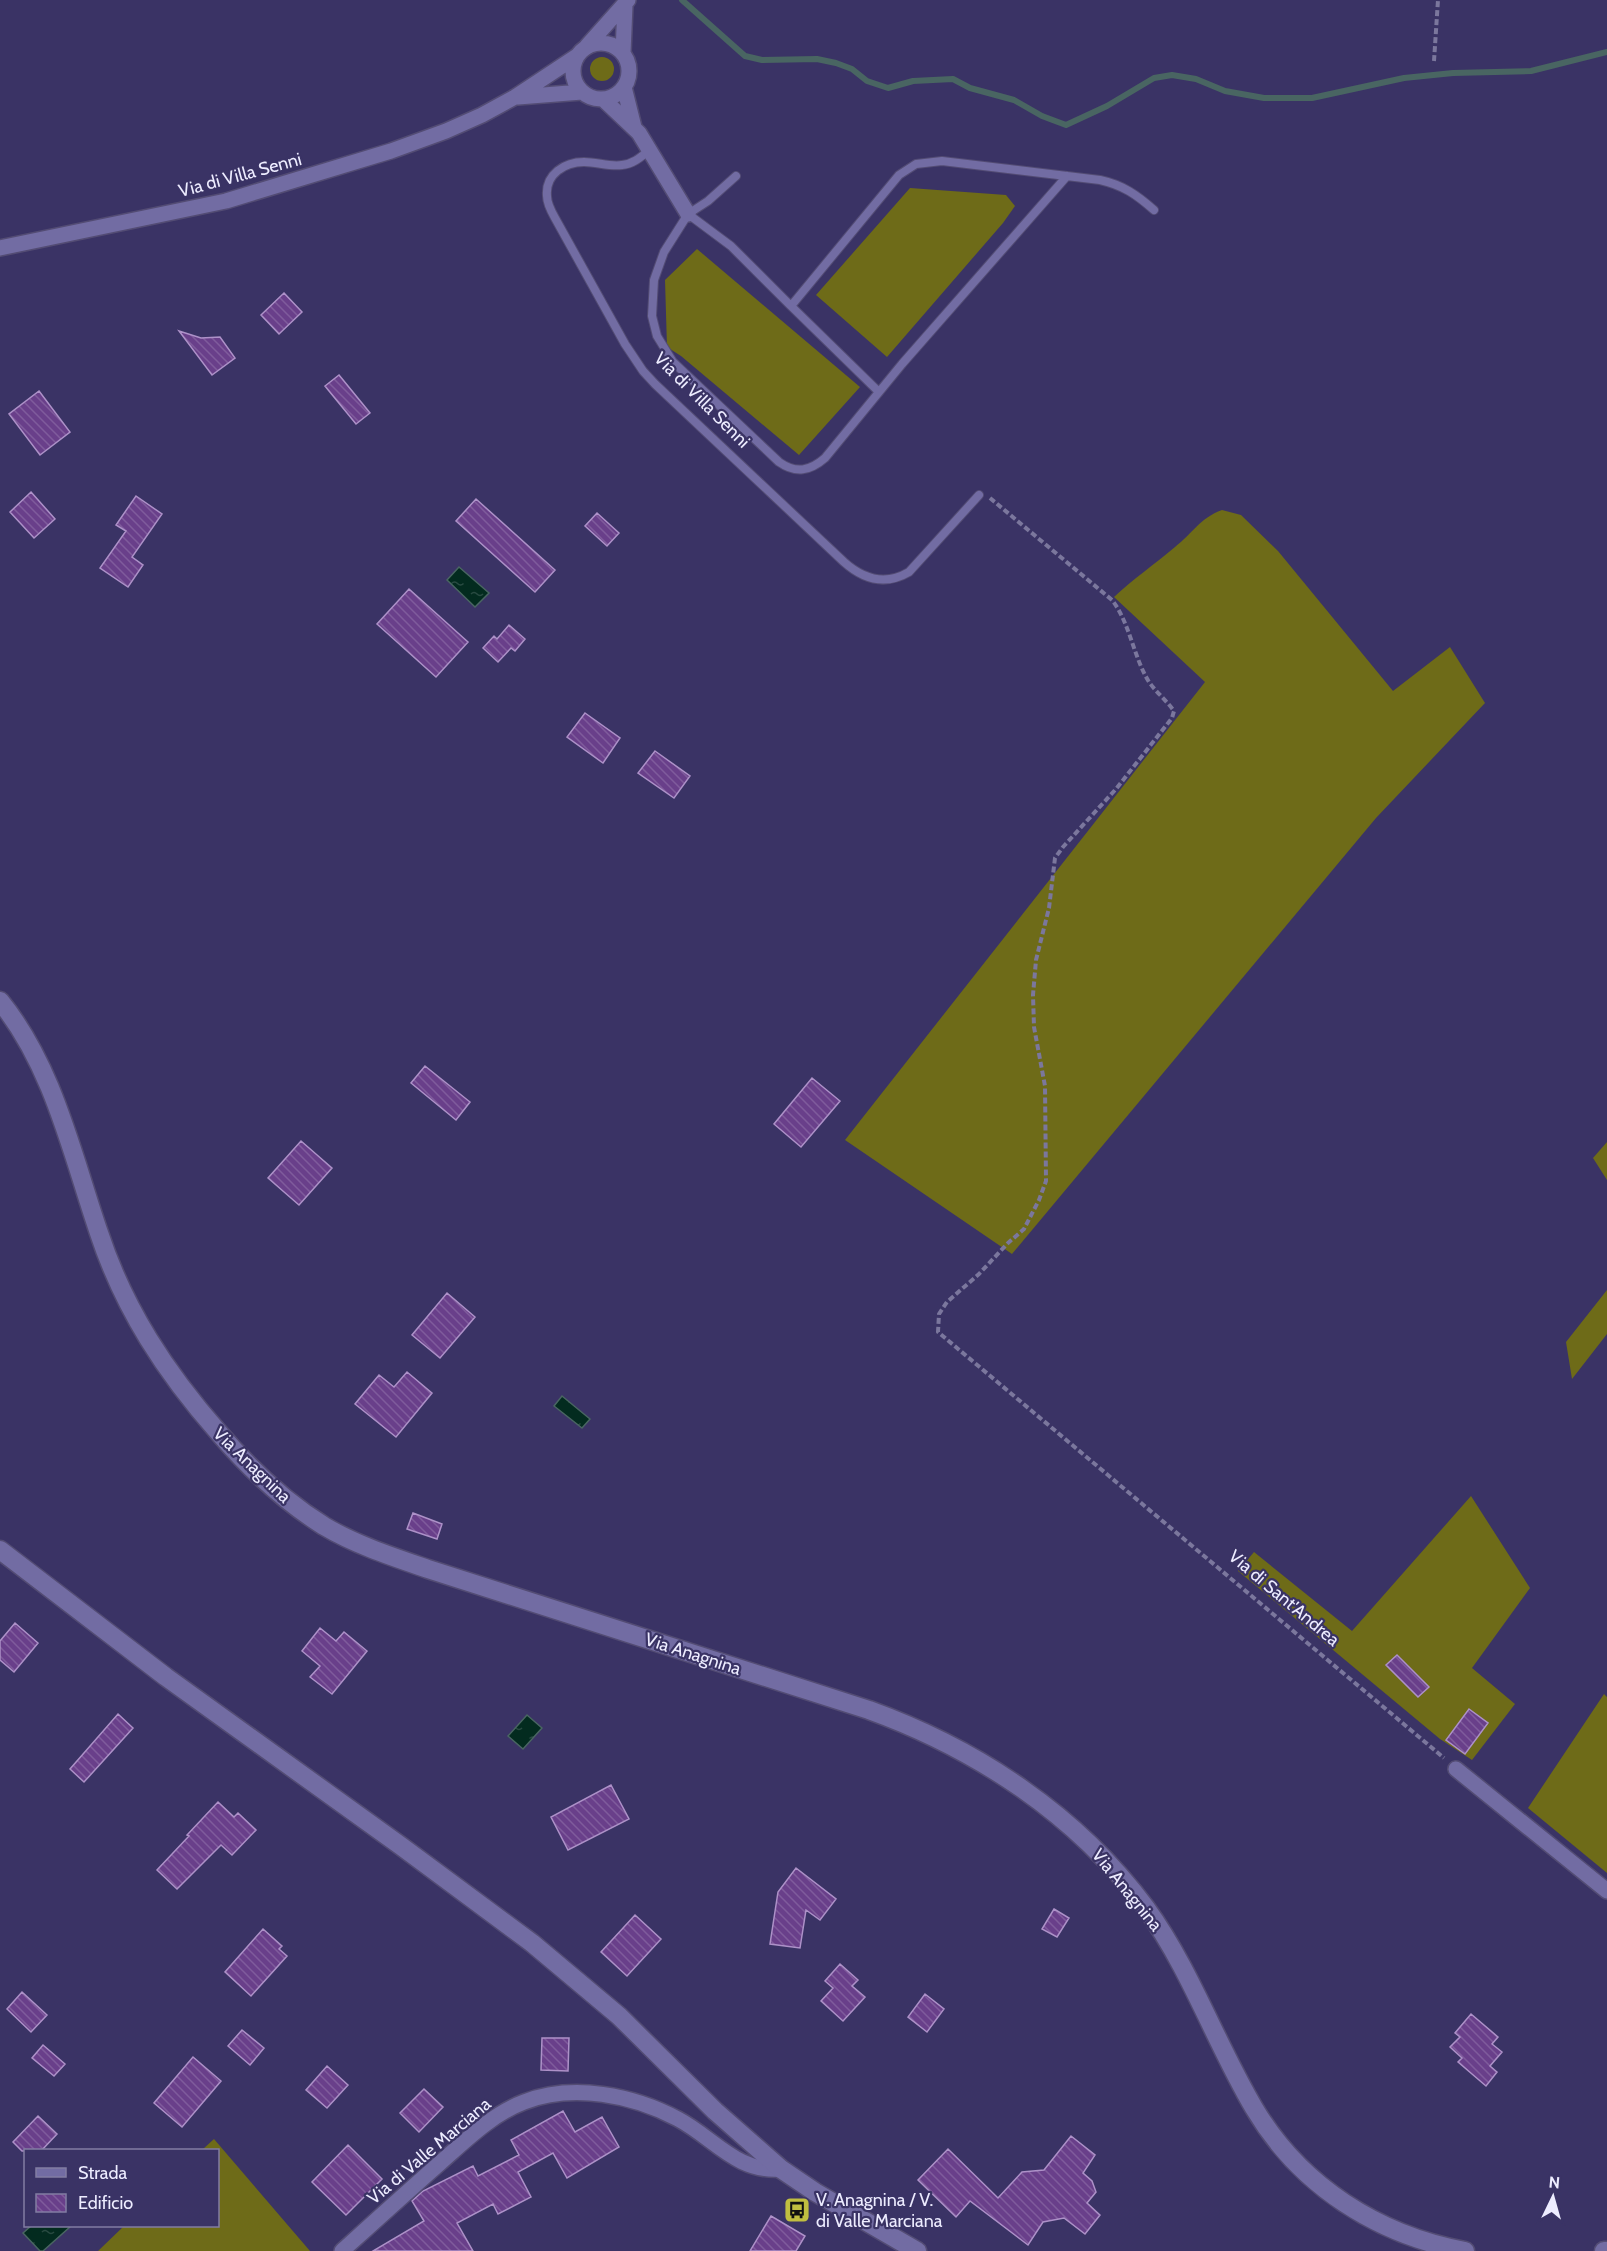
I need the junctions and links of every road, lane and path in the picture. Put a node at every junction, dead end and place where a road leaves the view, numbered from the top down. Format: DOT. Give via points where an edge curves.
graph roads {
  1 [pos="1438,0"];
  2 [pos="626,3"];
  3 [pos="582,51"];
  4 [pos="623,54"];
  5 [pos="1434,62"];
  6 [pos="624,87"];
  7 [pos="582,92"];
  8 [pos="515,97"];
  9 [pos="603,99"];
  10 [pos="634,127"];
  11 [pos="651,149"];
  12 [pos="736,176"];
  13 [pos="1067,176"];
  14 [pos="1154,210"];
  15 [pos="688,214"];
  16 [pos="0,248"];
  17 [pos="791,306"];
  18 [pos="879,392"];
  19 [pos="979,495"];
  20 [pos="0,1000"];
  21 [pos="0,1550"];
  22 [pos="1456,1768"];
  23 [pos="1607,1891"];
  24 [pos="781,2169"];
  25 [pos="342,2251"];
  26 [pos="917,2251"];
  27 [pos="1466,2251"];
  1 -- 5 [label="path"];
  2 -- 3 [label="street, Via di Villa Senni"];
  2 -- 4 [label="street, Via di Villa Senni"];
  3 -- 4 [label="street" via="603,43"];
  3 -- 7 [label="street" via="574,63 574,78"];
  3 -- 8 [label="street, Via di Villa Senni"];
  4 -- 6 [label="street, Via di Villa Senni" via="629,70"];
  6 -- 9 [label="street"];
  6 -- 10 [label="street, Via di Villa Senni"];
  7 -- 8 [label="street, Via di Villa Senni"];
  7 -- 9 [label="street, Via di Villa Senni"];
  8 -- 16 [label="street, Via di Villa Senni" via="425,139 271,189 203,207"];
  9 -- 10 [label="street"];
  10 -- 11 [label="street"];
  11 -- 15 [label="street"];
  11 -- 19 [label="lane, Via di Villa Senni" via="626,165 568,165 549,180 547,196 555,218 625,344 655,384 861,576 888,580 909,572"];
  12 -- 15 [label="lane"];
  13 -- 14 [label="lane" via="1121,185"];
  13 -- 17 [label="lane" via="942,161 910,166"];
  13 -- 18 [label="lane"];
  15 -- 17 [label="lane" via="731,246"];
  15 -- 18 [label="lane" via="656,272 651,308 657,336 673,362 762,447 785,466 799,471 813,467 825,458"];
  17 -- 18 [label="lane"];
  19 -- 22 [label="path, Via di Sant'Andrea" via="990,498 1112,600 1149,681 1174,711 1116,789 1055,858 1033,995 1034,1027 1045,1086 1046,1181 1024,1229 947,1302 939,1314 938,1332"];
  20 -- 27 [label="main road, Via Anagnina" via="23,1033 44,1076 107,1256 135,1320 200,1412 268,1484 324,1526 377,1551 869,1710 924,1731 994,1769 1081,1836 1134,1893 1174,1950 1254,2109 1290,2156 1329,2193 1362,2215 1412,2237"];
  21 -- 24 [label="main road" via="166,1677 524,1937 619,2016 715,2111"];
  22 -- 23 [label="street"];
  24 -- 25 [label="street, Via di Valle Marciana" via="753,2168 678,2119 633,2101 589,2093 550,2095 515,2106 481,2128"];
  24 -- 26 [label="main road"];
}
